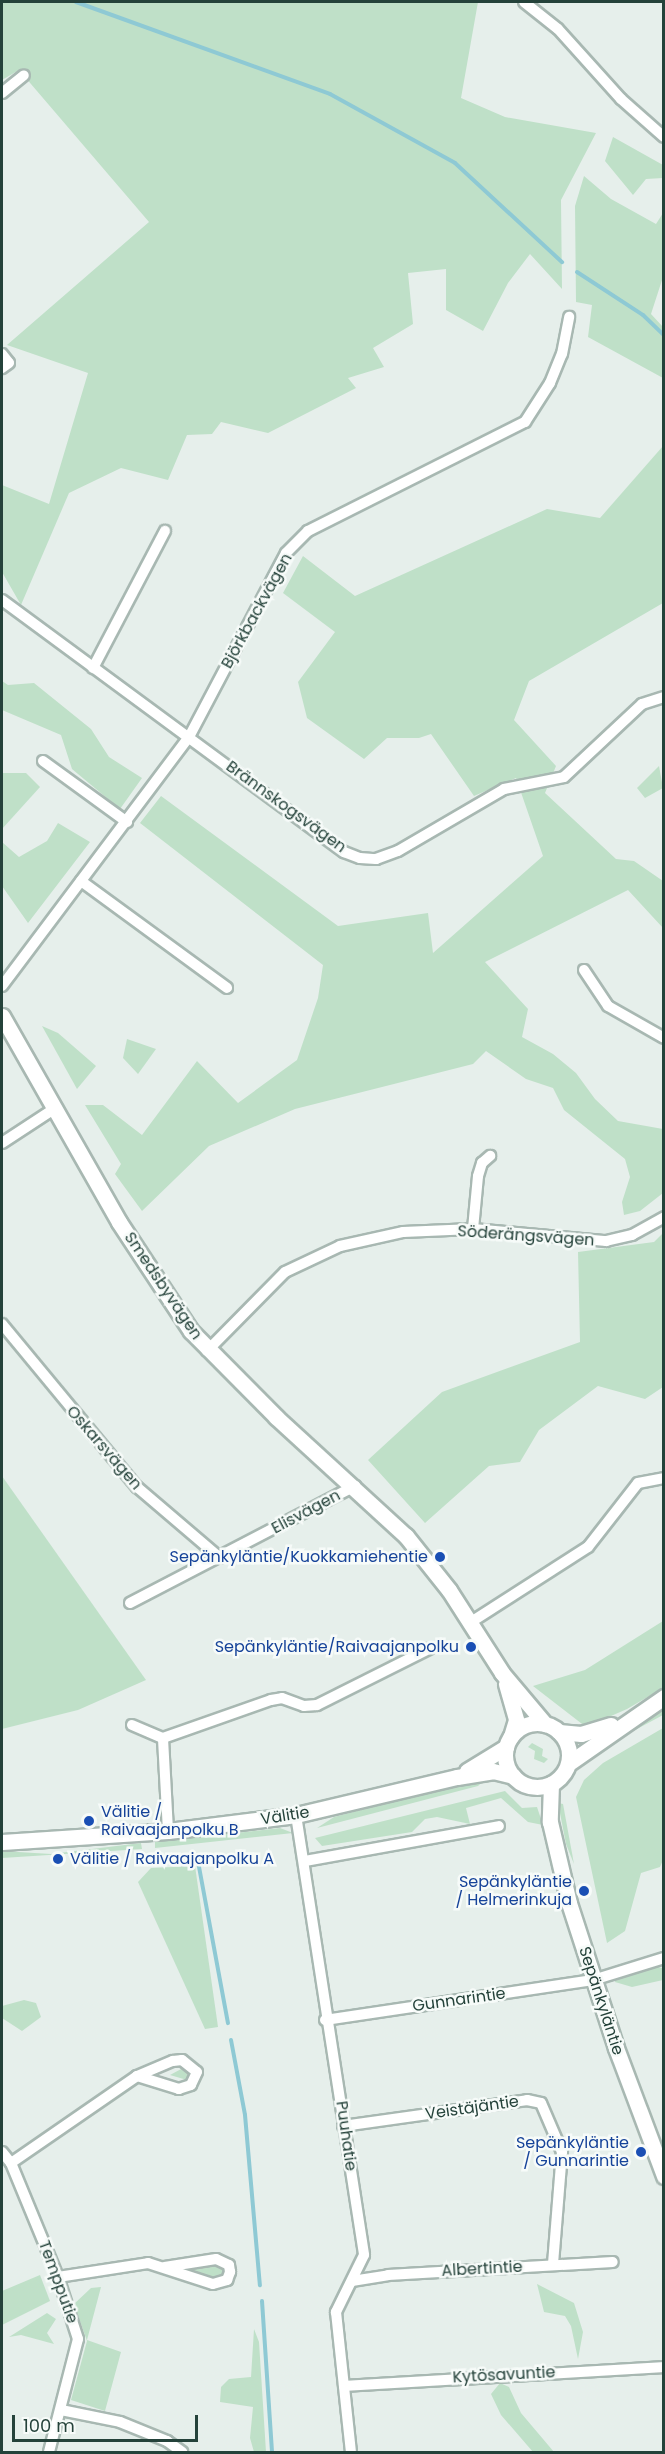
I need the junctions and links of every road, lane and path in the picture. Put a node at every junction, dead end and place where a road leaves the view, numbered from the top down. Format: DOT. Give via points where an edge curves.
graph roads {
  1 [pos="524,2"];
  2 [pos="24,75"];
  3 [pos="2,93"];
  4 [pos="663,137"];
  5 [pos="569,317"];
  6 [pos="165,531"];
  7 [pos="2,600"];
  8 [pos="93,668"];
  9 [pos="663,697"];
  10 [pos="189,737"];
  11 [pos="43,761"];
  12 [pos="127,822"];
  13 [pos="81,880"];
  14 [pos="584,970"];
  15 [pos="2,986"];
  16 [pos="227,988"];
  17 [pos="2,1016"];
  18 [pos="663,1038"];
  19 [pos="54,1109"];
  20 [pos="2,1143"];
  21 [pos="490,1156"];
  22 [pos="663,1217"];
  23 [pos="472,1229"];
  24 [pos="2,1323"];
  25 [pos="207,1351"];
  26 [pos="663,1478"];
  27 [pos="355,1486"];
  28 [pos="220,1558"];
  29 [pos="130,1603"];
  30 [pos="471,1622"];
  31 [pos="429,1649"];
  32 [pos="502,1673"];
  33 [pos="663,1697"];
  34 [pos="631,1717"];
  35 [pos="132,1725"];
  36 [pos="552,1728"];
  37 [pos="163,1738"];
  38 [pos="508,1741"];
  39 [pos="569,1762"];
  40 [pos="457,1777"];
  41 [pos="518,1781"];
  42 [pos="550,1784"];
  43 [pos="296,1815"];
  44 [pos="550,1822"];
  45 [pos="499,1826"];
  46 [pos="168,1831"];
  47 [pos="2,1842"];
  48 [pos="305,1861"];
  49 [pos="663,1958"];
  50 [pos="593,1980"];
  51 [pos="325,2020"];
  52 [pos="137,2076"];
  53 [pos="343,2126"];
  54 [pos="2,2152"];
  55 [pos="11,2163"];
  56 [pos="663,2176"];
  57 [pos="613,2262"];
  58 [pos="554,2265"];
  59 [pos="165,2267"];
  60 [pos="58,2277"];
  61 [pos="352,2281"];
  62 [pos="663,2367"];
  63 [pos="344,2386"];
  64 [pos="61,2410"];
  65 [pos="49,2452"];
  66 [pos="182,2452"];
  67 [pos="351,2452"];
  1 -- 4 [label="street" via="558,29 621,99"];
  2 -- 3 [label="street"];
  5 -- 10 [label="street, Björkbackvägen" via="553,377 525,422 308,531 286,553"];
  6 -- 8 [label="street"];
  7 -- 8 [label="street, Brännskogsvägen"];
  8 -- 10 [label="street, Brännskogsvägen"];
  9 -- 10 [label="street, Brännskogsvägen" via="642,704 564,777 489,796 398,851 376,859 344,852"];
  10 -- 12 [label="street, Björkbackvägen"];
  11 -- 12 [label="street"];
  12 -- 13 [label="street, Björkbackvägen"];
  13 -- 15 [label="street, Björkbackvägen"];
  13 -- 16 [label="street"];
  14 -- 18 [label="street" via="608,1006"];
  17 -- 19 [label="main road, Smedsbyvägen"];
  19 -- 20 [label="street"];
  19 -- 25 [label="main road, Smedsbyvägen" via="119,1222"];
  21 -- 23 [label="street" via="482,1163 478,1176"];
  22 -- 23 [label="street, Söderängsvägen" via="632,1234 606,1241"];
  23 -- 25 [label="street, Söderängsvägen" via="403,1232 340,1246 304,1261 279,1278"];
  24 -- 28 [label="street, Oskarsvägen" via="137,1487"];
  25 -- 27 [label="main road, Smedsbyvägen"];
  26 -- 30 [label="street" via="638,1483 588,1547"];
  27 -- 28 [label="street, Elisvägen"];
  27 -- 30 [label="main road, Smedsbyvägen" via="406,1536"];
  28 -- 29 [label="street, Elisvägen"];
  30 -- 32 [label="main road"];
  31 -- 37 [label="street" via="317,1705 304,1706 282,1698 271,1700"];
  32 -- 36 [label="main road"];
  32 -- 38 [label="main road" via="516,1720"];
  33 -- 34 [label="main road"];
  34 -- 36 [label="main road" via="581,1734"];
  34 -- 39 [label="main road"];
  35 -- 37 [label="street"];
  36 -- 38 [label="main road" via="527,1725"];
  36 -- 39 [label="main road" via="567,1744"];
  37 -- 46 [label="street"];
  38 -- 40 [label="main road, Välitie"];
  38 -- 41 [label="main road" via="505,1757"];
  39 -- 42 [label="main road"];
  40 -- 41 [label="main road, Välitie" via="493,1771"];
  40 -- 43 [label="main road, Välitie"];
  41 -- 42 [label="main road"];
  41 -- 44 [label="main road, Sepänkyläntie"];
  42 -- 44 [label="main road, Sepänkyläntie"];
  43 -- 46 [label="main road, Välitie"];
  43 -- 48 [label="street, Puuhatie"];
  44 -- 50 [label="main road, Sepänkyläntie"];
  45 -- 48 [label="street"];
  46 -- 47 [label="main road, Välitie"];
  48 -- 51 [label="street, Puuhatie"];
  49 -- 50 [label="street, Gunnarintie"];
  50 -- 51 [label="street, Gunnarintie"];
  50 -- 56 [label="main road, Sepänkyläntie"];
  51 -- 53 [label="street, Puuhatie"];
  52 -- 52 [label="street" via="179,2089 191,2085 197,2072 182,2060"];
  52 -- 55 [label="street"];
  53 -- 58 [label="street, Veistäjäntie" via="527,2100 542,2103 562,2152"];
  53 -- 61 [label="street, Puuhatie" via="364,2255"];
  54 -- 55 [label="street, Tempputie"];
  55 -- 60 [label="street, Tempputie"];
  57 -- 58 [label="street, Albertintie"];
  58 -- 61 [label="street, Albertintie" via="387,2275"];
  59 -- 59 [label="street" via="213,2284 228,2280 230,2272 229,2265 216,2259"];
  59 -- 60 [label="street" via="148,2263"];
  60 -- 64 [label="street, Tempputie" via="78,2339"];
  61 -- 63 [label="street, Puuhatie" via="336,2312"];
  62 -- 63 [label="street, Kytösavuntie"];
  63 -- 67 [label="street, Puuhatie"];
  64 -- 65 [label="street, Tempputie"];
  64 -- 66 [label="street" via="120,2422"];
}
